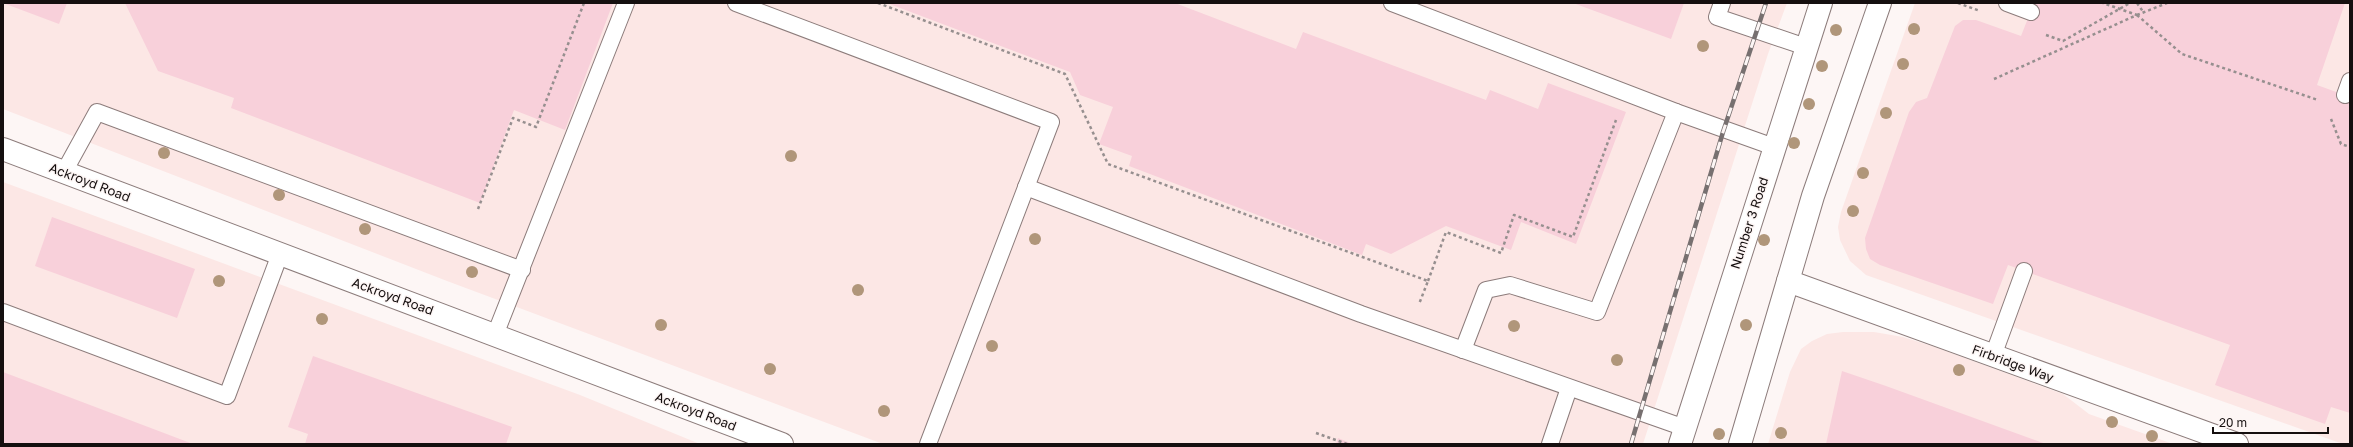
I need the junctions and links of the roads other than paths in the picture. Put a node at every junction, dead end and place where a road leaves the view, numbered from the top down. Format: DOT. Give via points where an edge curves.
graph roads {
  1 [pos="626,3"];
  2 [pos="736,3"];
  3 [pos="1392,3"];
  4 [pos="1722,3"];
  5 [pos="1821,3"];
  6 [pos="1880,3"];
  7 [pos="2007,3"];
  8 [pos="2032,12"];
  9 [pos="1806,47"];
  10 [pos="1676,112"];
  11 [pos="1774,147"];
  12 [pos="3,149"];
  13 [pos="64,172"];
  14 [pos="1026,187"];
  15 [pos="280,254"];
  16 [pos="522,270"];
  17 [pos="2024,271"];
  18 [pos="1788,281"];
  19 [pos="3,312"];
  20 [pos="495,335"];
  21 [pos="1463,350"];
  22 [pos="1993,356"];
  23 [pos="1569,388"];
  24 [pos="1682,436"];
  25 [pos="782,444"];
  26 [pos="928,444"];
  27 [pos="1550,444"];
  28 [pos="1740,444"];
  29 [pos="2238,444"];
  1 -- 16 [label="lane"];
  2 -- 14 [label="lane" via="1051,122"];
  3 -- 10 [label="lane"];
  4 -- 9 [label="lane" via="1717,17"];
  5 -- 9 [label="street, Number 3 Road"];
  6 -- 18 [label="street" via="1813,196"];
  7 -- 8 [label="lane"];
  9 -- 11 [label="street, Number 3 Road"];
  10 -- 11 [label="lane"];
  10 -- 21 [label="lane" via="1597,312 1510,285 1486,290"];
  11 -- 24 [label="street, Number 3 Road"];
  12 -- 13 [label="street, Ackroyd Road"];
  13 -- 15 [label="street, Ackroyd Road"];
  13 -- 16 [label="lane" via="97,112"];
  14 -- 21 [label="lane"];
  14 -- 26 [label="lane"];
  15 -- 19 [label="lane" via="227,396"];
  15 -- 20 [label="street, Ackroyd Road"];
  16 -- 20 [label="lane"];
  17 -- 22 [label="lane"];
  18 -- 22 [label="street, Firbridge Way"];
  18 -- 28 [label="street"];
  20 -- 25 [label="street, Ackroyd Road"];
  21 -- 23 [label="lane"];
  22 -- 29 [label="street, Firbridge Way"];
  23 -- 24 [label="lane"];
  23 -- 27 [label="lane"];
}
